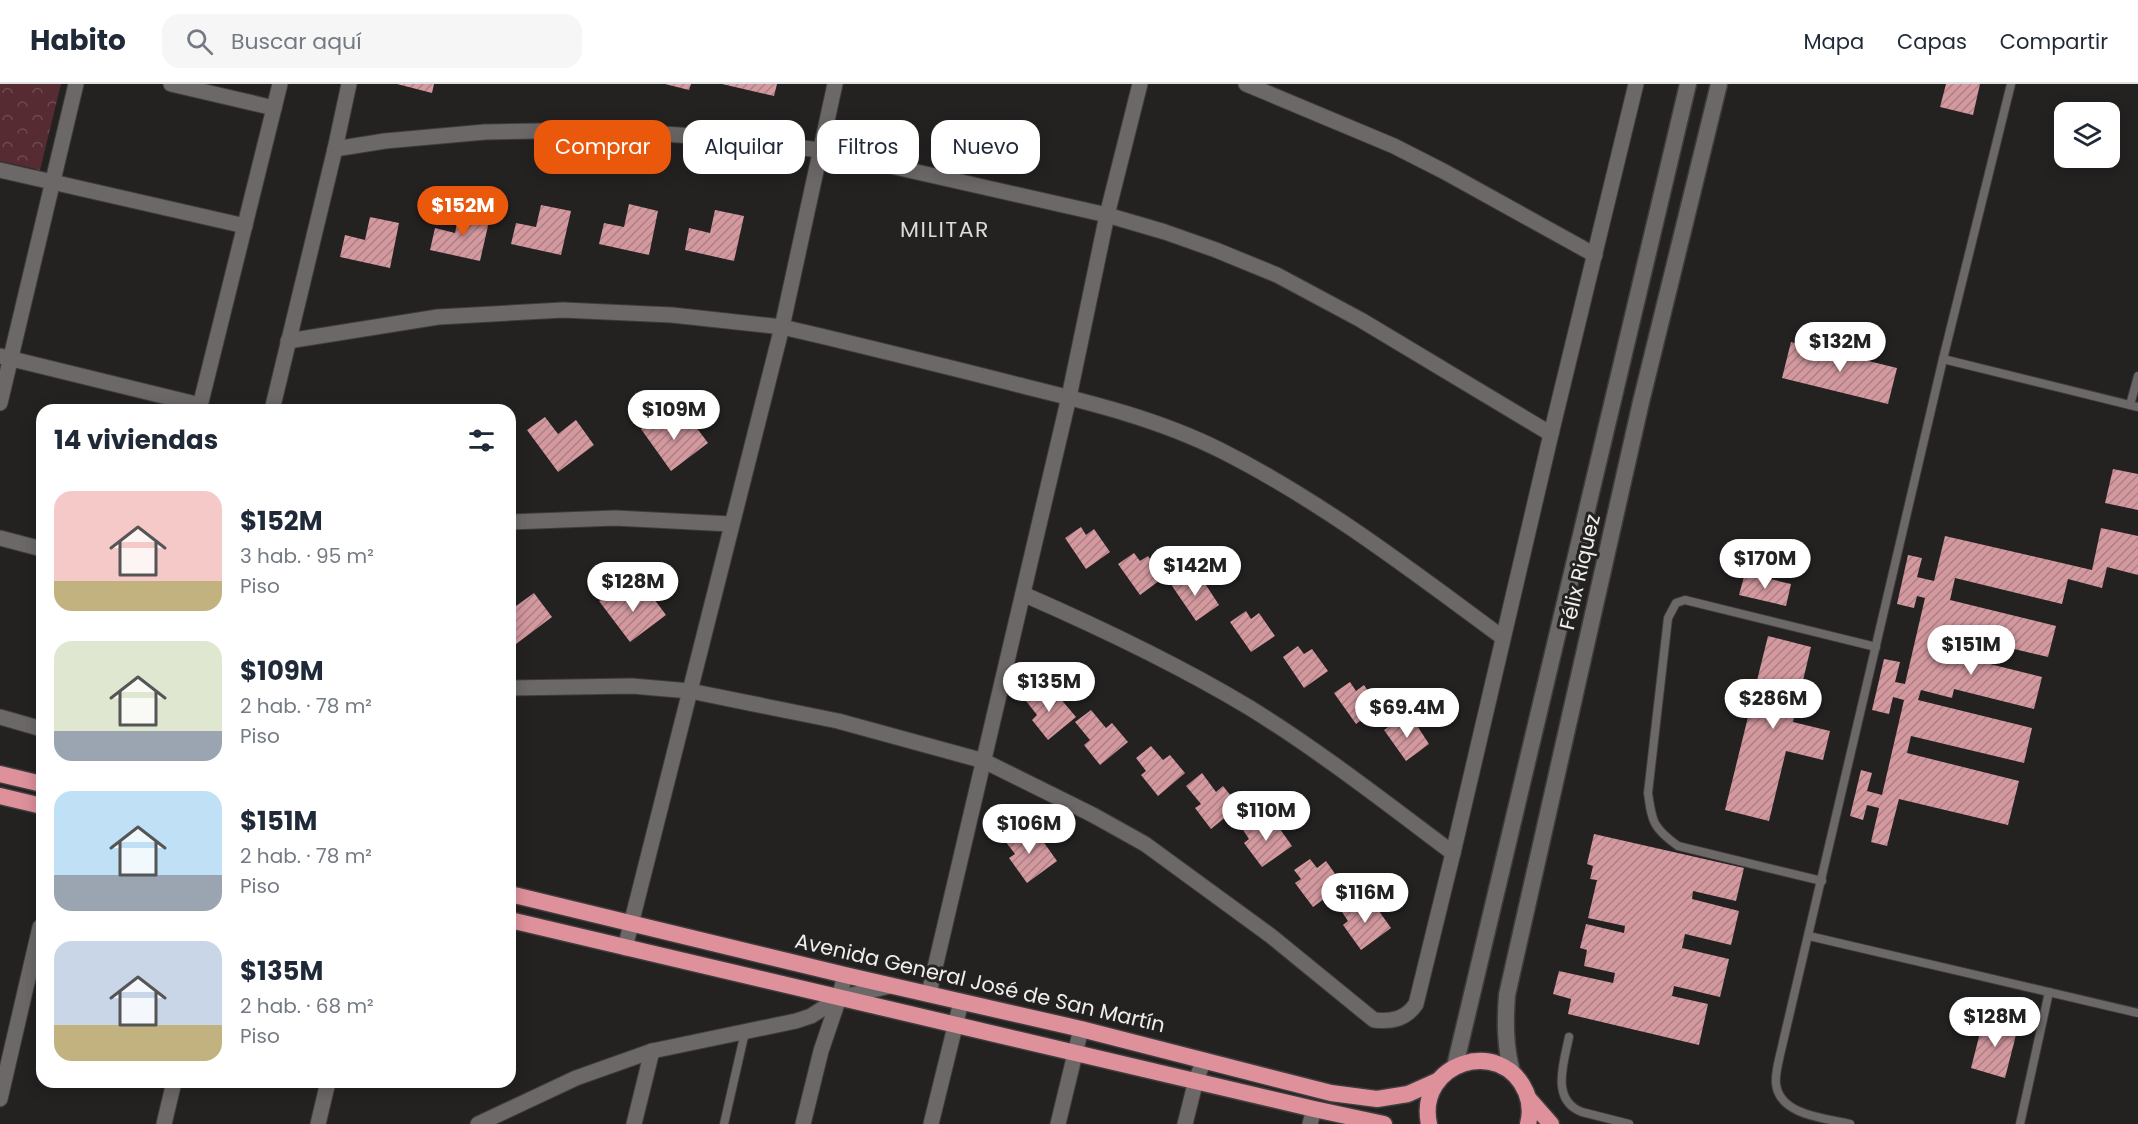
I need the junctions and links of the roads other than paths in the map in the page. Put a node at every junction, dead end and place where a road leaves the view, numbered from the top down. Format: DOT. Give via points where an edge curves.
graph roads {
  1 [pos="76,84"];
  2 [pos="171,84"];
  3 [pos="280,84"];
  4 [pos="349,84"];
  5 [pos="836,84"];
  6 [pos="1140,84"];
  7 [pos="1246,84"];
  8 [pos="1636,84"];
  9 [pos="1688,84"];
  10 [pos="1719,84"];
  11 [pos="2011,84"];
  12 [pos="274,108"];
  13 [pos="827,120"];
  14 [pos="335,149"];
  15 [pos="817,150"];
  16 [pos="817,164"];
  17 [pos="0,170"];
  18 [pos="919,173"];
  19 [pos="53,181"];
  20 [pos="1107,216"];
  21 [pos="245,226"];
  22 [pos="1595,255"];
  23 [pos="782,327"];
  24 [pos="288,341"];
  25 [pos="5,357"];
  26 [pos="1943,359"];
  27 [pos="2138,376"];
  28 [pos="1069,397"];
  29 [pos="0,402"];
  30 [pos="188,404"];
  31 [pos="201,404"];
  32 [pos="273,404"];
  33 [pos="2134,406"];
  34 [pos="1551,434"];
  35 [pos="516,522"];
  36 [pos="731,524"];
  37 [pos="0,538"];
  38 [pos="36,547"];
  39 [pos="1023,594"];
  40 [pos="1502,637"];
  41 [pos="1876,648"];
  42 [pos="516,688"];
  43 [pos="690,691"];
  44 [pos="0,717"];
  45 [pos="36,727"];
  46 [pos="984,761"];
  47 [pos="0,774"];
  48 [pos="36,783"];
  49 [pos="0,796"];
  50 [pos="36,805"];
  51 [pos="1453,853"];
  52 [pos="1822,881"];
  53 [pos="516,895"];
  54 [pos="516,921"];
  55 [pos="631,923"];
  56 [pos="1809,936"];
  57 [pos="36,941"];
  58 [pos="625,948"];
  59 [pos="845,975"];
  60 [pos="890,986"];
  61 [pos="2049,992"];
  62 [pos="929,993"];
  63 [pos="839,998"];
  64 [pos="962,1002"];
  65 [pos="2138,1013"];
  66 [pos="955,1024"];
  67 [pos="1081,1029"];
  68 [pos="745,1031"];
  69 [pos="1569,1036"];
  70 [pos="7,1039"];
  71 [pos="652,1051"];
  72 [pos="1075,1052"];
  73 [pos="1204,1060"];
  74 [pos="1455,1066"];
  75 [pos="1512,1072"];
  76 [pos="1196,1080"];
  77 [pos="1437,1081"];
  78 [pos="173,1088"];
  79 [pos="327,1088"];
  80 [pos="0,1099"];
  81 [pos="1529,1099"];
  82 [pos="1312,1117"];
  83 [pos="164,1124"];
  84 [pos="318,1124"];
  85 [pos="478,1124"];
  86 [pos="634,1124"];
  87 [pos="724,1124"];
  88 [pos="803,1124"];
  89 [pos="931,1124"];
  90 [pos="1058,1124"];
  91 [pos="1185,1124"];
  92 [pos="1384,1124"];
  93 [pos="1429,1124"];
  94 [pos="1528,1124"];
  95 [pos="1551,1124"];
  96 [pos="1629,1124"];
  97 [pos="1850,1124"];
  98 [pos="2020,1124"];
  1 -- 19 [label="street"];
  2 -- 12 [label="street"];
  3 -- 12 [label="street"];
  4 -- 14 [label="street"];
  5 -- 13 [label="street"];
  6 -- 20 [label="street"];
  7 -- 22 [label="street" via="1394,146"];
  8 -- 22 [label="street"];
  9 -- 74 [label="street, Félix Riquez"];
  10 -- 75 [label="street, Félix Riquez" via="1638,414 1507,995 1504,1024"];
  11 -- 26 [label="lane"];
  12 -- 21 [label="street"];
  14 -- 15 [label="street" via="485,132 598,130 711,137"];
  14 -- 24 [label="street"];
  16 -- 23 [label="street"];
  17 -- 19 [label="street"];
  18 -- 20 [label="street"];
  19 -- 21 [label="street"];
  19 -- 25 [label="street"];
  20 -- 28 [label="street"];
  20 -- 34 [label="street" via="1175,235 1276,275 1360,320"];
  21 -- 31 [label="street"];
  22 -- 34 [label="street"];
  23 -- 24 [label="street" via="672,315 563,310 438,317"];
  23 -- 28 [label="street"];
  23 -- 36 [label="street"];
  24 -- 32 [label="street"];
  25 -- 29 [label="street"];
  25 -- 30 [label="street"];
  26 -- 33 [label="lane"];
  26 -- 41 [label="lane"];
  27 -- 33 [label="lane"];
  28 -- 39 [label="street"];
  28 -- 40 [label="street" via="1158,424 1231,456 1344,523"];
  34 -- 40 [label="street"];
  35 -- 36 [label="street" via="615,518"];
  36 -- 43 [label="street"];
  37 -- 38 [label="street"];
  39 -- 46 [label="street"];
  39 -- 51 [label="street" via="1168,661 1250,708 1315,750"];
  40 -- 51 [label="street"];
  41 -- 52 [label="lane"];
  41 -- 52 [label="lane" via="1685,600 1676,603 1668,618 1648,793 1651,816 1660,833 1678,846"];
  42 -- 43 [label="street" via="632,686"];
  43 -- 46 [label="street" via="838,721"];
  43 -- 55 [label="street"];
  44 -- 45 [label="street"];
  46 -- 51 [label="street" via="1145,843 1271,936 1374,1020 1400,1018 1416,1004"];
  46 -- 62 [label="street"];
  47 -- 48 [label="highway"];
  49 -- 50 [label="highway"];
  52 -- 56 [label="lane"];
  53 -- 55 [label="highway, Avenida General José de San Martín"];
  54 -- 58 [label="highway"];
  55 -- 58 [label="street"];
  55 -- 59 [label="highway, Avenida General José de San Martín"];
  56 -- 61 [label="lane"];
  56 -- 97 [label="lane" via="1775,1083 1780,1098 1789,1106"];
  57 -- 70 [label="street"];
  58 -- 63 [label="highway"];
  59 -- 60 [label="highway, Avenida General José de San Martín"];
  59 -- 63 [label="street"];
  60 -- 62 [label="highway, Avenida General José de San Martín"];
  60 -- 63 [label="street"];
  61 -- 65 [label="lane"];
  61 -- 98 [label="lane"];
  62 -- 64 [label="highway, Avenida General José de San Martín"];
  63 -- 66 [label="highway"];
  63 -- 68 [label="street" via="811,1016"];
  63 -- 88 [label="street"];
  64 -- 66 [label="street"];
  64 -- 67 [label="highway, Avenida General José de San Martín"];
  66 -- 72 [label="highway"];
  66 -- 89 [label="street"];
  67 -- 72 [label="street"];
  67 -- 73 [label="highway, Avenida General José de San Martín"];
  68 -- 71 [label="street"];
  68 -- 87 [label="lane"];
  69 -- 96 [label="lane" via="1561,1079 1566,1101 1582,1112"];
  70 -- 80 [label="street"];
  71 -- 85 [label="street" via="576,1078"];
  71 -- 86 [label="street"];
  72 -- 76 [label="highway"];
  72 -- 90 [label="street"];
  73 -- 76 [label="street"];
  73 -- 77 [label="highway, Avenida General José de San Martín" via="1331,1093 1377,1099 1408,1094"];
  74 -- 75 [label="highway, Avenida General José de San Martín" via="1481,1060"];
  74 -- 77 [label="highway, Avenida General José de San Martín"];
  75 -- 81 [label="highway"];
  76 -- 82 [label="highway"];
  76 -- 91 [label="street"];
  77 -- 93 [label="highway" via="1427,1107"];
  78 -- 83 [label="street"];
  79 -- 84 [label="street"];
  81 -- 94 [label="highway"];
  81 -- 95 [label="highway"];
  82 -- 92 [label="highway"];
}
